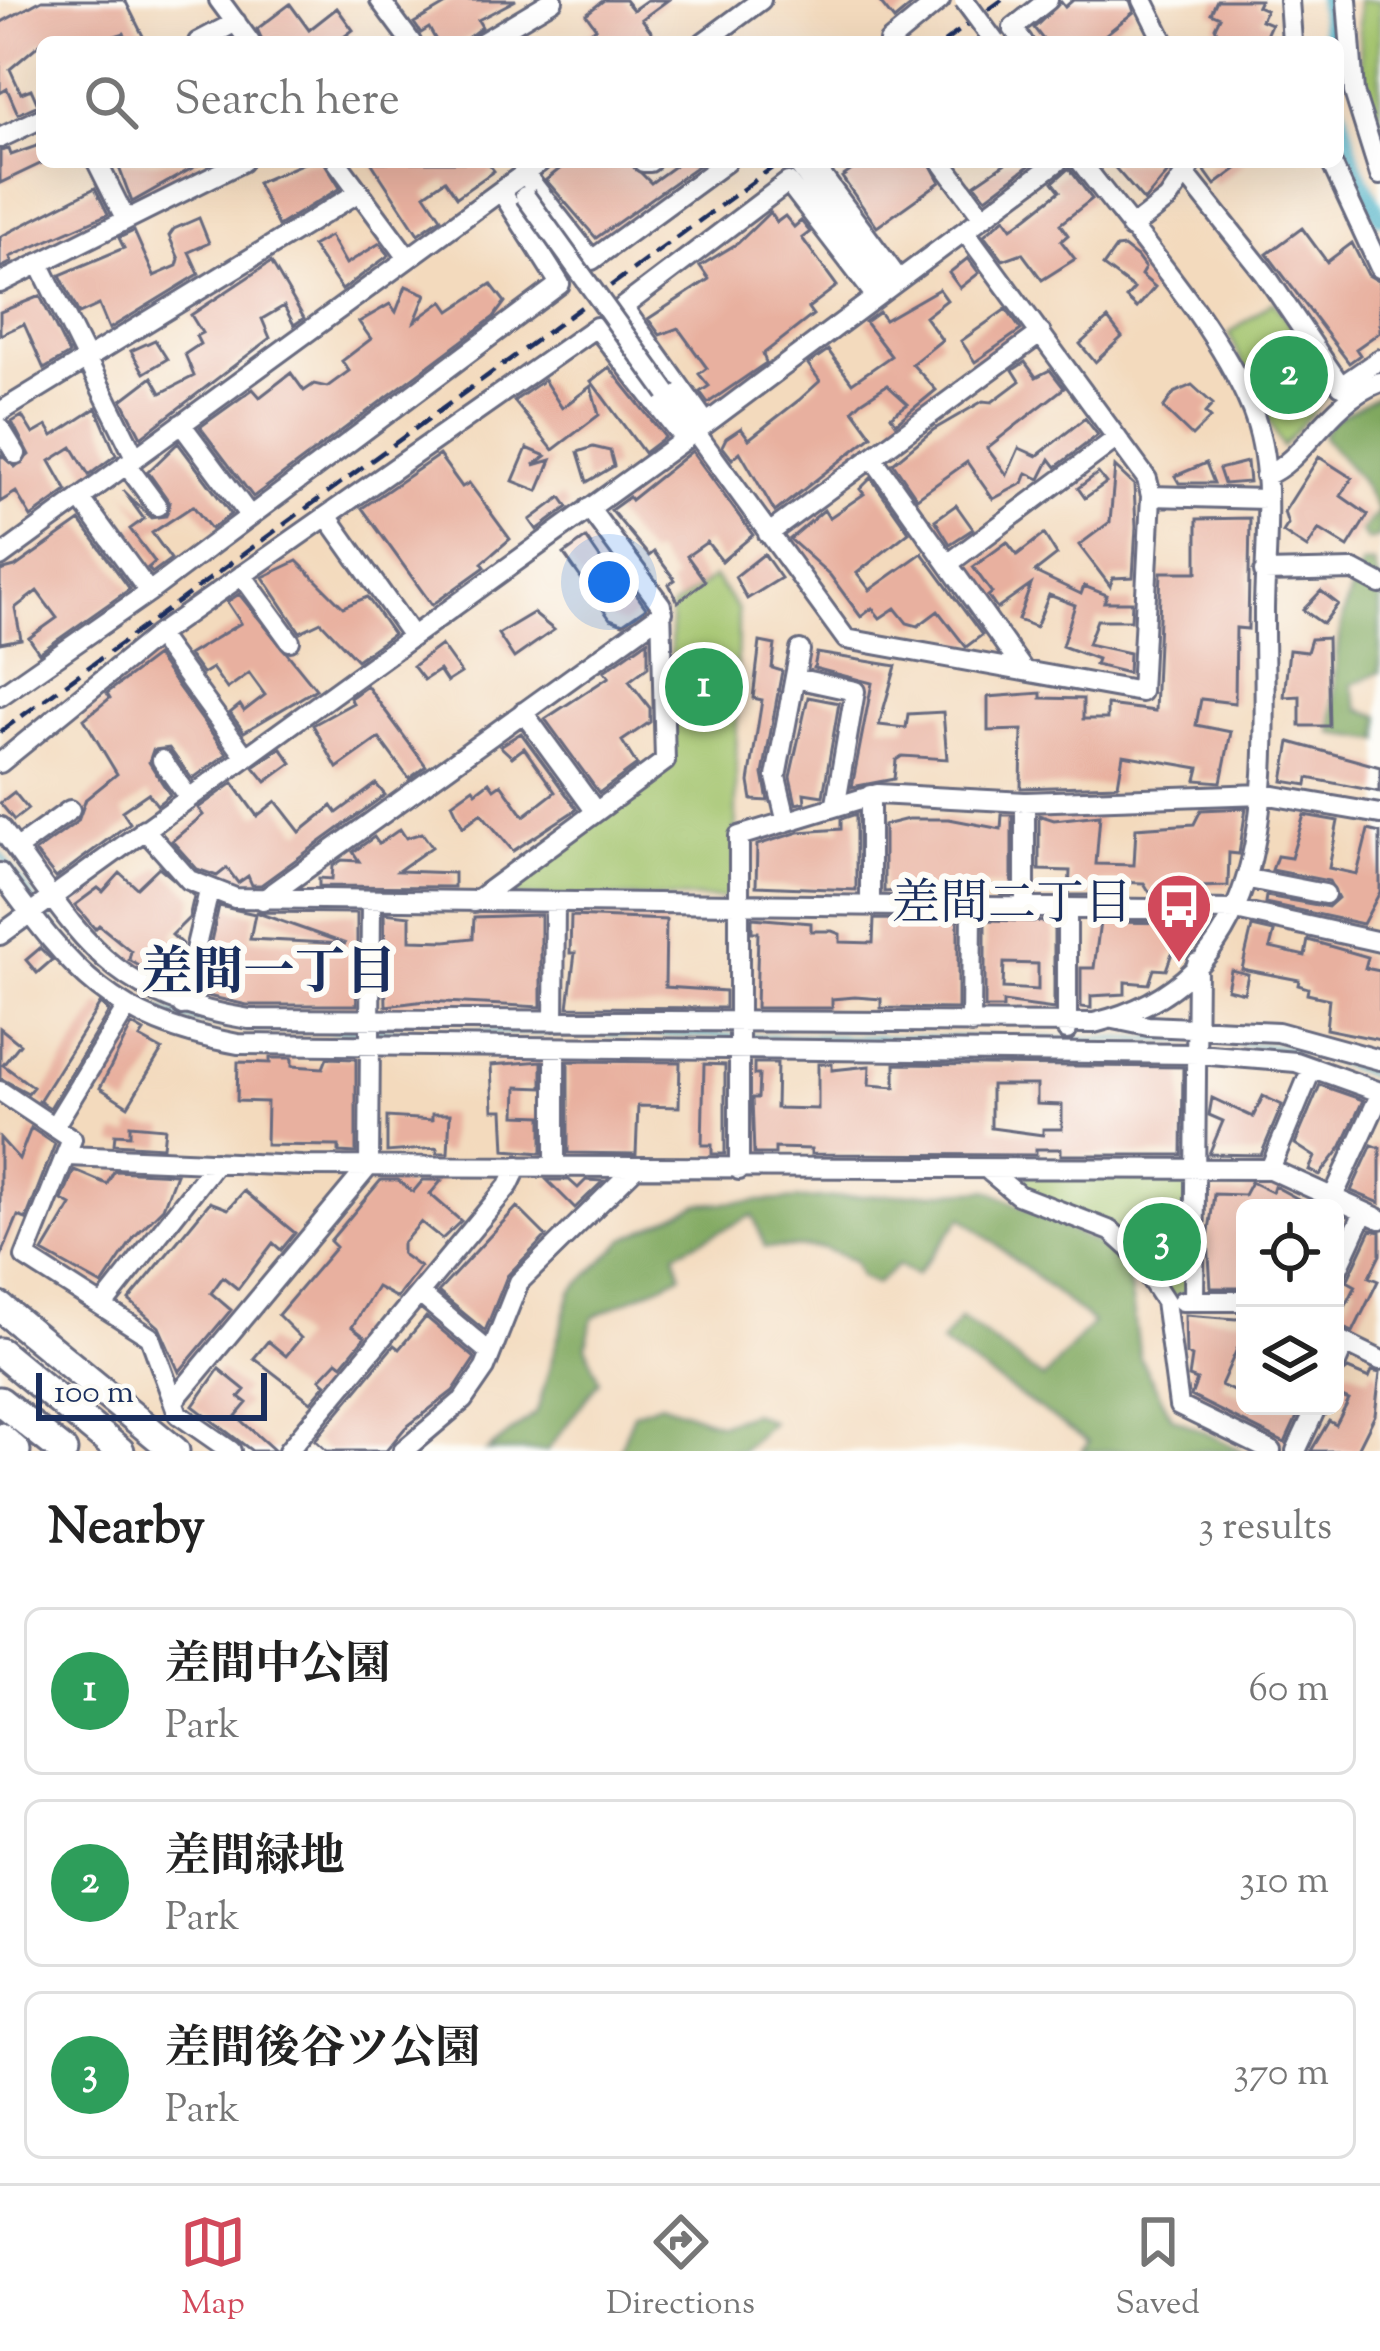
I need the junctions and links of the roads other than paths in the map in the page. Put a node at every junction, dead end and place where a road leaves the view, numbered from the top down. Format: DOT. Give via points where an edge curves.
graph roads {
  1 [pos="219,0"];
  2 [pos="380,0"];
  3 [pos="553,0"];
  4 [pos="761,0"];
  5 [pos="940,0"];
  6 [pos="964,0"];
  7 [pos="1048,0"];
  8 [pos="1143,0"];
  9 [pos="1289,0"];
  10 [pos="1347,0"];
  11 [pos="236,22"];
  12 [pos="209,36"];
  13 [pos="246,36"];
  14 [pos="407,36"];
  15 [pos="493,36"];
  16 [pos="717,36"];
  17 [pos="897,36"];
  18 [pos="990,36"];
  19 [pos="1019,36"];
  20 [pos="1162,36"];
  21 [pos="1292,36"];
  22 [pos="36,121"];
  23 [pos="0,138"];
  24 [pos="100,168"];
  25 [pos="230,168"];
  26 [pos="342,168"];
  27 [pos="711,168"];
  28 [pos="800,168"];
  29 [pos="816,168"];
  30 [pos="946,168"];
  31 [pos="1049,168"];
  32 [pos="1086,168"];
  33 [pos="1334,168"];
  34 [pos="1190,169"];
  35 [pos="1380,175"];
  36 [pos="521,181"];
  37 [pos="359,192"];
  38 [pos="983,217"];
  39 [pos="126,220"];
  40 [pos="1131,228"];
  41 [pos="965,230"];
  42 [pos="408,259"];
  43 [pos="39,263"];
  44 [pos="1380,268"];
  45 [pos="0,283"];
  46 [pos="884,283"];
  47 [pos="1041,333"];
  48 [pos="1380,359"];
  49 [pos="86,360"];
  50 [pos="1380,382"];
  51 [pos="0,412"];
  52 [pos="181,424"];
  53 [pos="0,428"];
  54 [pos="695,432"];
  55 [pos="1117,438"];
  56 [pos="16,454"];
  57 [pos="872,457"];
  58 [pos="130,461"];
  59 [pos="1265,476"];
  60 [pos="1151,496"];
  61 [pos="80,498"];
  62 [pos="1266,499"];
  63 [pos="157,506"];
  64 [pos="589,508"];
  65 [pos="249,515"];
  66 [pos="327,515"];
  67 [pos="768,534"];
  68 [pos="0,557"];
  69 [pos="948,564"];
  70 [pos="1264,572"];
  71 [pos="242,575"];
  72 [pos="1380,584"];
  73 [pos="149,592"];
  74 [pos="663,612"];
  75 [pos="157,635"];
  76 [pos="412,635"];
  77 [pos="290,641"];
  78 [pos="800,650"];
  79 [pos="1024,671"];
  80 [pos="795,678"];
  81 [pos="0,695"];
  82 [pos="523,712"];
  83 [pos="245,756"];
  84 [pos="162,760"];
  85 [pos="0,763"];
  86 [pos="1263,794"];
  87 [pos="870,795"];
  88 [pos="188,797"];
  89 [pos="1025,802"];
  90 [pos="836,803"];
  91 [pos="70,810"];
  92 [pos="596,812"];
  93 [pos="1380,814"];
  94 [pos="786,819"];
  95 [pos="0,827"];
  96 [pos="144,829"];
  97 [pos="16,849"];
  98 [pos="0,873"];
  99 [pos="1249,879"];
  100 [pos="209,891"];
  101 [pos="1325,893"];
  102 [pos="51,897"];
  103 [pos="262,899"];
  104 [pos="371,902"];
  105 [pos="474,902"];
  106 [pos="555,902"];
  107 [pos="739,902"];
  108 [pos="870,905"];
  109 [pos="972,907"];
  110 [pos="1025,908"];
  111 [pos="1067,909"];
  112 [pos="1236,910"];
  113 [pos="29,913"];
  114 [pos="0,935"];
  115 [pos="1380,942"];
  116 [pos="1197,963"];
  117 [pos="182,1006"];
  118 [pos="126,1009"];
  119 [pos="1112,1019"];
  120 [pos="372,1020"];
  121 [pos="554,1021"];
  122 [pos="742,1023"];
  123 [pos="1067,1023"];
  124 [pos="971,1024"];
  125 [pos="1198,1026"];
  126 [pos="372,1048"];
  127 [pos="555,1049"];
  128 [pos="740,1052"];
  129 [pos="1066,1053"];
  130 [pos="1198,1054"];
  131 [pos="1380,1060"];
  132 [pos="1312,1068"];
  133 [pos="0,1091"];
  134 [pos="1380,1094"];
  135 [pos="56,1125"];
  136 [pos="68,1156"];
  137 [pos="216,1162"];
  138 [pos="369,1166"];
  139 [pos="518,1166"];
  140 [pos="555,1166"];
  141 [pos="634,1168"];
  142 [pos="1196,1168"];
  143 [pos="988,1169"];
  144 [pos="1270,1169"];
  145 [pos="739,1170"];
  146 [pos="1333,1197"];
  147 [pos="1372,1215"];
  148 [pos="1344,1260"];
  149 [pos="420,1294"];
  150 [pos="1165,1301"];
  151 [pos="1194,1301"];
  152 [pos="1236,1301"];
  153 [pos="104,1304"];
  154 [pos="0,1307"];
  155 [pos="1344,1343"];
  156 [pos="0,1352"];
  157 [pos="489,1352"];
  158 [pos="1380,1360"];
  159 [pos="176,1398"];
  160 [pos="0,1401"];
  161 [pos="1313,1415"];
  162 [pos="0,1437"];
  163 [pos="297,1448"];
  164 [pos="16,1451"];
  165 [pos="63,1451"];
  166 [pos="120,1451"];
  167 [pos="175,1451"];
  168 [pos="231,1451"];
  169 [pos="403,1451"];
  170 [pos="1271,1451"];
  171 [pos="1296,1451"];
  1 -- 11 [label="street"];
  2 -- 14 [label="street"];
  3 -- 15 [label="street"];
  4 -- 16 [label="street"];
  5 -- 17 [label="street"];
  6 -- 18 [label="street, bridge"];
  7 -- 19 [label="street" via="1013,28"];
  8 -- 20 [label="street"];
  9 -- 21 [label="street"];
  10 -- 35 [label="street" via="1354,92"];
  11 -- 12 [label="street"];
  11 -- 13 [label="street"];
  22 -- 23 [label="street"];
  24 -- 39 [label="street"];
  25 -- 39 [label="street"];
  26 -- 37 [label="street"];
  27 -- 36 [label="street" via="592,260"];
  28 -- 46 [label="street"];
  29 -- 46 [label="street"];
  30 -- 38 [label="street"];
  31 -- 38 [label="street"];
  32 -- 40 [label="street"];
  33 -- 44 [label="street"];
  34 -- 40 [label="street"];
  34 -- 48 [label="street" via="1341,386"];
  36 -- 42 [label="street"];
  36 -- 54 [label="street, bridge"];
  36 -- 65 [label="street" via="560,284"];
  37 -- 42 [label="street"];
  37 -- 49 [label="street"];
  38 -- 41 [label="street"];
  39 -- 43 [label="street"];
  40 -- 59 [label="street" via="1231,367 1254,414"];
  41 -- 46 [label="street"];
  41 -- 47 [label="street"];
  42 -- 52 [label="street"];
  43 -- 45 [label="street"];
  43 -- 49 [label="street"];
  46 -- 54 [label="street"];
  46 -- 54 [label="street" via="788,182 623,307"];
  47 -- 55 [label="street"];
  47 -- 57 [label="street"];
  49 -- 51 [label="street"];
  49 -- 58 [label="street"];
  50 -- 59 [label="street" via="1332,411 1280,470"];
  52 -- 58 [label="street"];
  52 -- 65 [label="street"];
  53 -- 56 [label="street"];
  54 -- 64 [label="street"];
  54 -- 66 [label="street" via="596,327"];
  54 -- 67 [label="street"];
  55 -- 60 [label="street"];
  55 -- 69 [label="street"];
  57 -- 67 [label="street"];
  57 -- 69 [label="street"];
  58 -- 61 [label="street"];
  58 -- 63 [label="street"];
  59 -- 62 [label="street"];
  60 -- 62 [label="street"];
  60 -- 79 [label="street" via="1141,692"];
  61 -- 68 [label="street"];
  61 -- 73 [label="street"];
  62 -- 70 [label="street"];
  64 -- 74 [label="street"];
  64 -- 76 [label="street"];
  65 -- 73 [label="street"];
  66 -- 71 [label="street"];
  66 -- 76 [label="street"];
  67 -- 79 [label="street" via="846,639"];
  69 -- 79 [label="street"];
  70 -- 72 [label="street" via="1354,570"];
  70 -- 86 [label="street"];
  71 -- 75 [label="street"];
  71 -- 77 [label="street"];
  73 -- 81 [label="street"];
  74 -- 82 [label="street"];
  74 -- 92 [label="street" via="665,761"];
  75 -- 83 [label="street"];
  75 -- 85 [label="street"];
  76 -- 83 [label="street"];
  78 -- 80 [label="street"];
  80 -- 90 [label="street" via="855,691"];
  80 -- 94 [label="street" via="776,777"];
  82 -- 92 [label="street"];
  82 -- 103 [label="street"];
  83 -- 88 [label="street"];
  84 -- 88 [label="street"];
  86 -- 89 [label="street"];
  86 -- 93 [label="street"];
  86 -- 99 [label="street"];
  87 -- 89 [label="street"];
  87 -- 90 [label="street"];
  87 -- 108 [label="street"];
  88 -- 96 [label="street"];
  89 -- 110 [label="street"];
  90 -- 94 [label="street"];
  91 -- 97 [label="street"];
  92 -- 105 [label="street"];
  94 -- 107 [label="street" via="740,836"];
  95 -- 97 [label="street"];
  96 -- 100 [label="street" via="174,867"];
  96 -- 102 [label="street"];
  97 -- 102 [label="street"];
  98 -- 113 [label="street"];
  99 -- 101 [label="street"];
  99 -- 112 [label="street"];
  100 -- 103 [label="street"];
  100 -- 117 [label="street"];
  102 -- 113 [label="street"];
  102 -- 117 [label="street" via="104,962"];
  103 -- 104 [label="street"];
  104 -- 105 [label="street"];
  104 -- 120 [label="street"];
  105 -- 106 [label="street"];
  106 -- 107 [label="street"];
  106 -- 121 [label="street"];
  107 -- 108 [label="street"];
  107 -- 122 [label="street"];
  108 -- 109 [label="street"];
  109 -- 110 [label="street"];
  109 -- 124 [label="street"];
  110 -- 111 [label="street"];
  111 -- 112 [label="street"];
  111 -- 123 [label="street"];
  112 -- 115 [label="street"];
  112 -- 116 [label="street"];
  113 -- 114 [label="street"];
  113 -- 118 [label="street" via="84,976"];
  116 -- 119 [label="street" via="1156,998"];
  116 -- 125 [label="street"];
  117 -- 120 [label="street" via="249,1019"];
  118 -- 126 [label="street" via="160,1026 238,1044"];
  118 -- 135 [label="street"];
  119 -- 123 [label="street"];
  119 -- 125 [label="street"];
  120 -- 121 [label="street"];
  120 -- 126 [label="street"];
  121 -- 122 [label="street"];
  122 -- 124 [label="street"];
  122 -- 128 [label="street"];
  123 -- 124 [label="street"];
  123 -- 129 [label="street"];
  125 -- 130 [label="street"];
  125 -- 131 [label="street" via="1278,1032"];
  126 -- 127 [label="street"];
  126 -- 138 [label="street"];
  127 -- 128 [label="street"];
  127 -- 140 [label="street"];
  128 -- 129 [label="street"];
  128 -- 145 [label="street"];
  129 -- 130 [label="street"];
  130 -- 132 [label="street"];
  130 -- 142 [label="street"];
  132 -- 134 [label="street"];
  132 -- 144 [label="street"];
  133 -- 135 [label="street"];
  134 -- 146 [label="street"];
  135 -- 136 [label="street" via="72,1139"];
  136 -- 137 [label="street"];
  136 -- 153 [label="street" via="25,1257"];
  137 -- 138 [label="street"];
  137 -- 153 [label="street"];
  138 -- 139 [label="street"];
  138 -- 159 [label="street"];
  139 -- 140 [label="street"];
  139 -- 149 [label="street"];
  140 -- 141 [label="street"];
  141 -- 145 [label="street"];
  141 -- 157 [label="street" via="519,1282"];
  142 -- 143 [label="street"];
  142 -- 144 [label="street"];
  142 -- 151 [label="street"];
  143 -- 145 [label="street"];
  143 -- 150 [label="street" via="1018,1196 1111,1231"];
  144 -- 146 [label="street"];
  146 -- 147 [label="street"];
  147 -- 148 [label="street"];
  149 -- 157 [label="street"];
  149 -- 163 [label="street"];
  150 -- 151 [label="street"];
  150 -- 170 [label="street" via="1179,1406"];
  151 -- 152 [label="street"];
  153 -- 159 [label="street" via="150,1336"];
  154 -- 167 [label="highway"];
  155 -- 158 [label="street"];
  156 -- 166 [label="highway"];
  157 -- 169 [label="street" via="463,1400"];
  159 -- 168 [label="street" via="178,1414"];
  160 -- 165 [label="highway"];
  161 -- 171 [label="street"];
  162 -- 164 [label="highway"];
}
